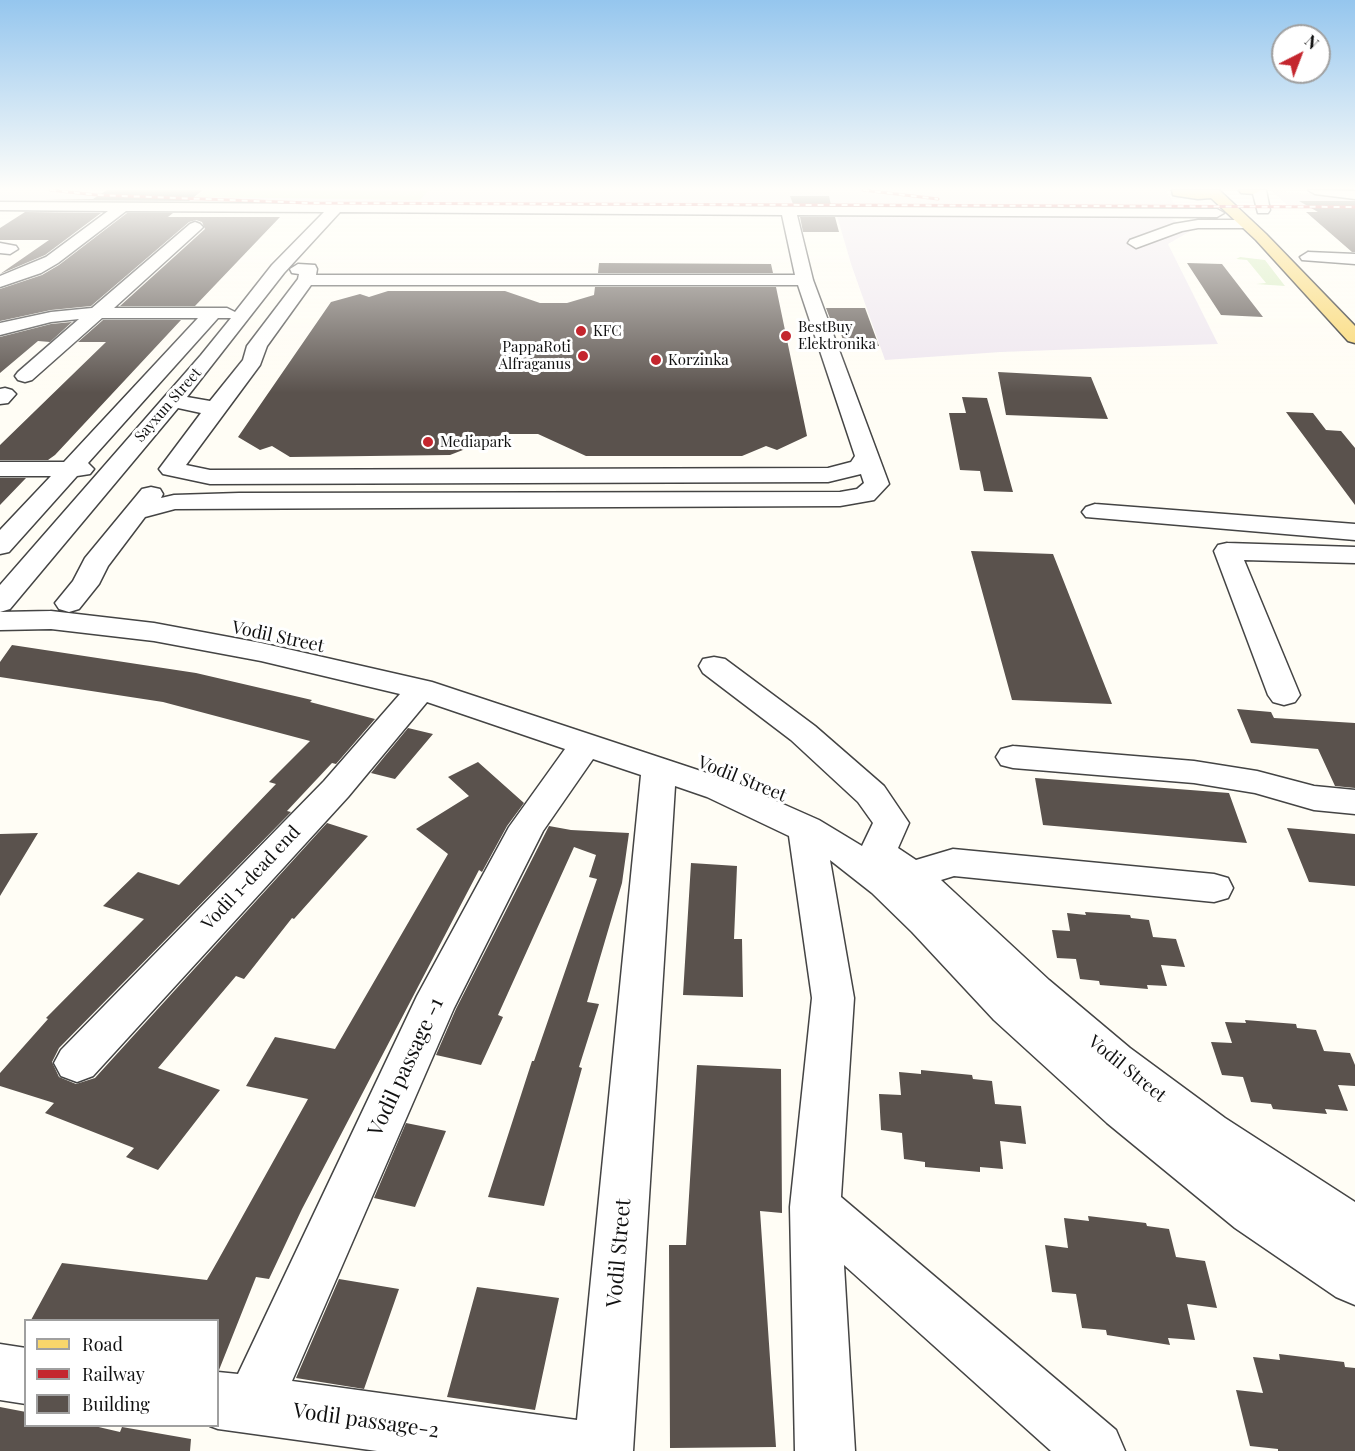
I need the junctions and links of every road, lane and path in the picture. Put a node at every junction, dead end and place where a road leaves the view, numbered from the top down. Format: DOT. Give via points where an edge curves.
graph roads {
  1 [pos="55,258"];
  2 [pos="70,258"];
  3 [pos="160,258"];
  4 [pos="289,258"];
  5 [pos="800,258"];
  6 [pos="1280,258"];
  7 [pos="1309,258"];
  8 [pos="1325,258"];
  9 [pos="1355,259"];
  10 [pos="278,269"];
  11 [pos="1324,273"];
  12 [pos="306,280"];
  13 [pos="805,280"];
  14 [pos="0,282"];
  15 [pos="28,288"];
  16 [pos="95,316"];
  17 [pos="211,316"];
  18 [pos="242,316"];
  19 [pos="0,329"];
  20 [pos="0,335"];
  21 [pos="1355,337"];
  22 [pos="257,346"];
  23 [pos="208,359"];
  24 [pos="25,376"];
  25 [pos="172,400"];
  26 [pos="214,411"];
  27 [pos="867,456"];
  28 [pos="0,469"];
  29 [pos="171,469"];
  30 [pos="64,475"];
  31 [pos="109,475"];
  32 [pos="0,481"];
  33 [pos="137,512"];
  34 [pos="1095,512"];
  35 [pos="1355,532"];
  36 [pos="0,546"];
  37 [pos="1355,555"];
  38 [pos="0,603"];
  39 [pos="69,603"];
  40 [pos="0,621"];
  41 [pos="714,666"];
  42 [pos="421,689"];
  43 [pos="1284,695"];
  44 [pos="587,743"];
  45 [pos="1013,757"];
  46 [pos="659,768"];
  47 [pos="1355,802"];
  48 [pos="806,829"];
  49 [pos="878,851"];
  50 [pos="911,876"];
  51 [pos="1214,888"];
  52 [pos="77,1063"];
  53 [pos="815,1207"];
  54 [pos="1355,1231"];
  55 [pos="1355,1279"];
  56 [pos="0,1372"];
  57 [pos="24,1376"];
  58 [pos="235,1403"];
  59 [pos="586,1451"];
  60 [pos="603,1451"];
  61 [pos="825,1451"];
  62 [pos="1095,1451"];
  1 -- 14 [label="street"];
  2 -- 15 [label="street"];
  3 -- 16 [label="street"];
  4 -- 10 [label="street, Sayxun Street"];
  5 -- 13 [label="street"];
  6 -- 21 [label="main road"];
  7 -- 11 [label="main road"];
  8 -- 9 [label="street"];
  10 -- 12 [label="street" via="309,269"];
  10 -- 18 [label="street, Sayxun Street"];
  12 -- 13 [label="street"];
  12 -- 22 [label="street"];
  13 -- 27 [label="street"];
  16 -- 17 [label="street"];
  16 -- 19 [label="street" via="51,317"];
  16 -- 20 [label="street"];
  16 -- 24 [label="street"];
  17 -- 18 [label="street"];
  17 -- 30 [label="street"];
  18 -- 23 [label="street, Sayxun Street"];
  22 -- 23 [label="street"];
  22 -- 26 [label="street" via="253,361"];
  23 -- 25 [label="street, Sayxun Street"];
  25 -- 26 [label="street"];
  25 -- 31 [label="street, Sayxun Street"];
  26 -- 29 [label="street"];
  27 -- 29 [label="street" via="859,467 828,475 210,477"];
  27 -- 33 [label="street" via="877,484 865,495 840,499 239,500 174,502"];
  28 -- 30 [label="street"];
  29 -- 33 [label="street"];
  30 -- 31 [label="street"];
  30 -- 32 [label="street"];
  30 -- 36 [label="street"];
  31 -- 38 [label="street, Sayxun Street"];
  33 -- 39 [label="street"];
  34 -- 35 [label="street"];
  37 -- 43 [label="street" via="1227,551"];
  38 -- 39 [label="street, Vodil Street"];
  39 -- 49 [label="street, Vodil Street" via="215,624 432,674 738,775 809,808"];
  40 -- 42 [label="street, Vodil Street" via="51,620 154,632"];
  41 -- 49 [label="street" via="803,733 871,794 891,823"];
  42 -- 44 [label="street, Vodil Street"];
  42 -- 52 [label="street, Vodil 1-dead end" via="336,789"];
  44 -- 46 [label="street, Vodil Street"];
  44 -- 58 [label="street, Vodil passage -1" via="527,827"];
  45 -- 47 [label="street" via="1194,772 1257,782 1314,798"];
  46 -- 48 [label="street, Vodil Street" via="749,801"];
  46 -- 60 [label="street, Vodil Street"];
  48 -- 53 [label="street" via="833,998"];
  48 -- 55 [label="street, Vodil Street" via="834,844 886,883 1009,1008 1124,1109 1253,1211"];
  49 -- 50 [label="street, Vodil Street"];
  50 -- 51 [label="street" via="954,862"];
  50 -- 54 [label="street, Vodil Street" via="1114,1061 1218,1139"];
  53 -- 61 [label="street"];
  53 -- 62 [label="street"];
  56 -- 57 [label="street"];
  58 -- 59 [label="street, Vodil passage-2"];
}
